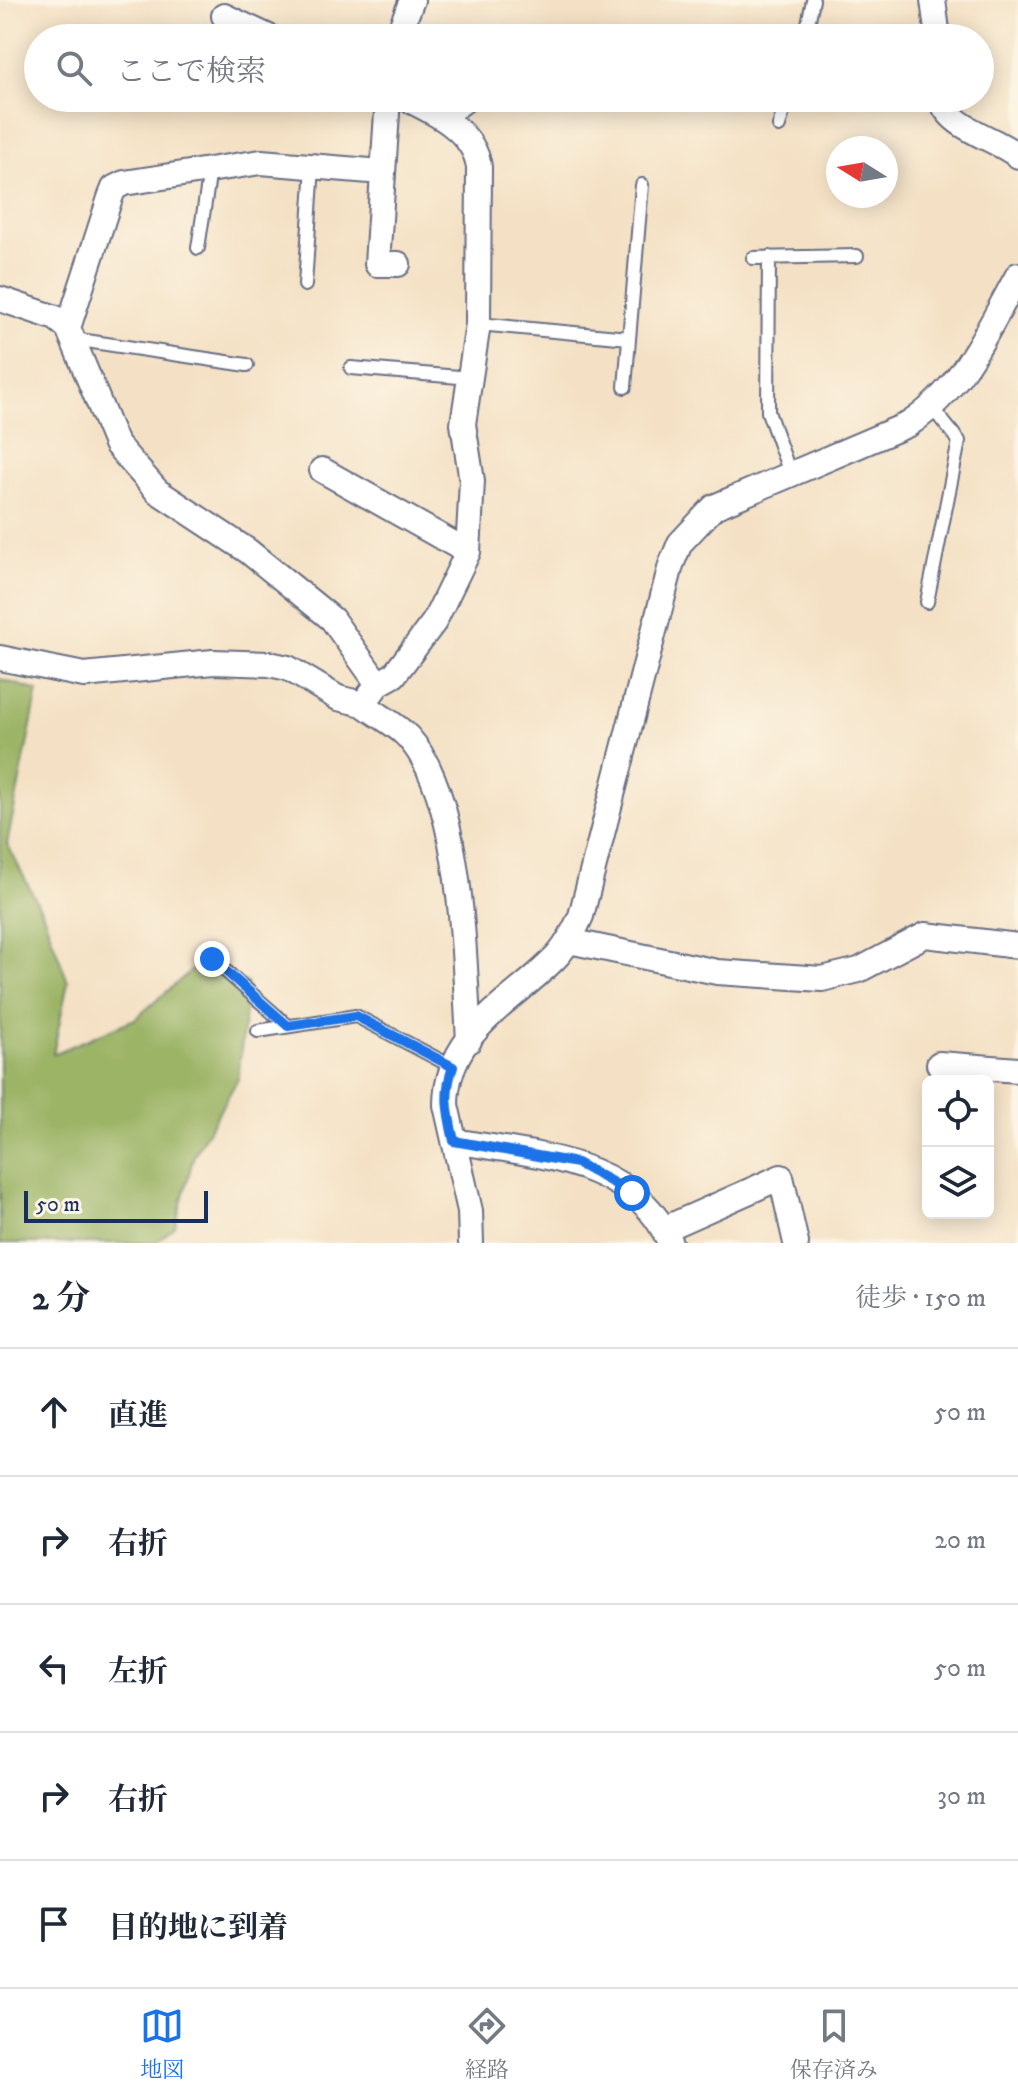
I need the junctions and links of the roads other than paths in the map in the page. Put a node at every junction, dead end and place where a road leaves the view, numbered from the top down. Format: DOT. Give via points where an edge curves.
graph roads {
  1 [pos="412,0"];
  2 [pos="813,0"];
  3 [pos="933,0"];
  4 [pos="224,16"];
  5 [pos="241,24"];
  6 [pos="403,24"];
  7 [pos="808,24"];
  8 [pos="936,24"];
  9 [pos="387,112"];
  10 [pos="431,112"];
  11 [pos="459,112"];
  12 [pos="783,112"];
  13 [pos="949,112"];
  14 [pos="447,121"];
  15 [pos="779,126"];
  16 [pos="1018,156"];
  17 [pos="313,166"];
  18 [pos="210,170"];
  19 [pos="382,172"];
  20 [pos="642,185"];
  21 [pos="198,248"];
  22 [pos="857,256"];
  23 [pos="769,257"];
  24 [pos="753,258"];
  25 [pos="398,264"];
  26 [pos="1018,275"];
  27 [pos="305,285"];
  28 [pos="0,299"];
  29 [pos="478,324"];
  30 [pos="71,333"];
  31 [pos="629,338"];
  32 [pos="247,365"];
  33 [pos="351,368"];
  34 [pos="471,378"];
  35 [pos="625,387"];
  36 [pos="933,409"];
  37 [pos="322,470"];
  38 [pos="791,476"];
  39 [pos="468,552"];
  40 [pos="927,602"];
  41 [pos="0,658"];
  42 [pos="378,684"];
  43 [pos="363,704"];
  44 [pos="569,941"];
  45 [pos="1018,946"];
  46 [pos="212,959"];
  47 [pos="288,1026"];
  48 [pos="258,1031"];
  49 [pos="469,1041"];
  50 [pos="939,1064"];
  51 [pos="453,1067"];
  52 [pos="1018,1070"];
  53 [pos="454,1141"];
  54 [pos="667,1236"];
  55 [pos="471,1243"];
  56 [pos="796,1243"];
  1 -- 6 [label="street"];
  2 -- 7 [label="lane"];
  3 -- 8 [label="street"];
  4 -- 5 [label="street"];
  9 -- 19 [label="street"];
  10 -- 14 [label="street"];
  11 -- 14 [label="lane"];
  12 -- 15 [label="lane"];
  13 -- 16 [label="street"];
  14 -- 29 [label="street" via="467,138 478,159"];
  17 -- 18 [label="street" via="261,162"];
  17 -- 19 [label="street"];
  17 -- 27 [label="lane"];
  18 -- 21 [label="lane"];
  18 -- 30 [label="street" via="114,188"];
  19 -- 25 [label="street" via="377,264"];
  20 -- 31 [label="lane"];
  22 -- 23 [label="lane"];
  23 -- 24 [label="lane"];
  23 -- 38 [label="lane" via="768,412"];
  26 -- 36 [label="street" via="970,363"];
  28 -- 30 [label="street" via="56,318"];
  29 -- 31 [label="lane"];
  29 -- 34 [label="street"];
  30 -- 32 [label="lane"];
  30 -- 42 [label="street" via="116,444 157,491 248,551 332,619"];
  31 -- 35 [label="lane"];
  33 -- 34 [label="lane"];
  34 -- 39 [label="street" via="463,424 472,481"];
  36 -- 38 [label="street"];
  36 -- 40 [label="lane" via="959,441"];
  37 -- 39 [label="street"];
  38 -- 44 [label="street" via="714,507 680,543 581,916"];
  39 -- 42 [label="street" via="434,622 394,675"];
  41 -- 43 [label="street" via="84,675 213,662 269,664 288,668 338,698"];
  42 -- 43 [label="street"];
  43 -- 49 [label="street" via="408,737 448,824"];
  44 -- 45 [label="street" via="717,972 822,979 859,970 925,935"];
  44 -- 49 [label="street" via="481,1022"];
  46 -- 47 [label="lane"];
  47 -- 48 [label="lane"];
  47 -- 51 [label="lane" via="356,1016"];
  49 -- 51 [label="street"];
  50 -- 52 [label="street"];
  51 -- 53 [label="street" via="446,1105"];
  53 -- 54 [label="street" via="577,1163 632,1193"];
  53 -- 55 [label="street" via="470,1211"];
  54 -- 56 [label="street" via="781,1177"];
}
